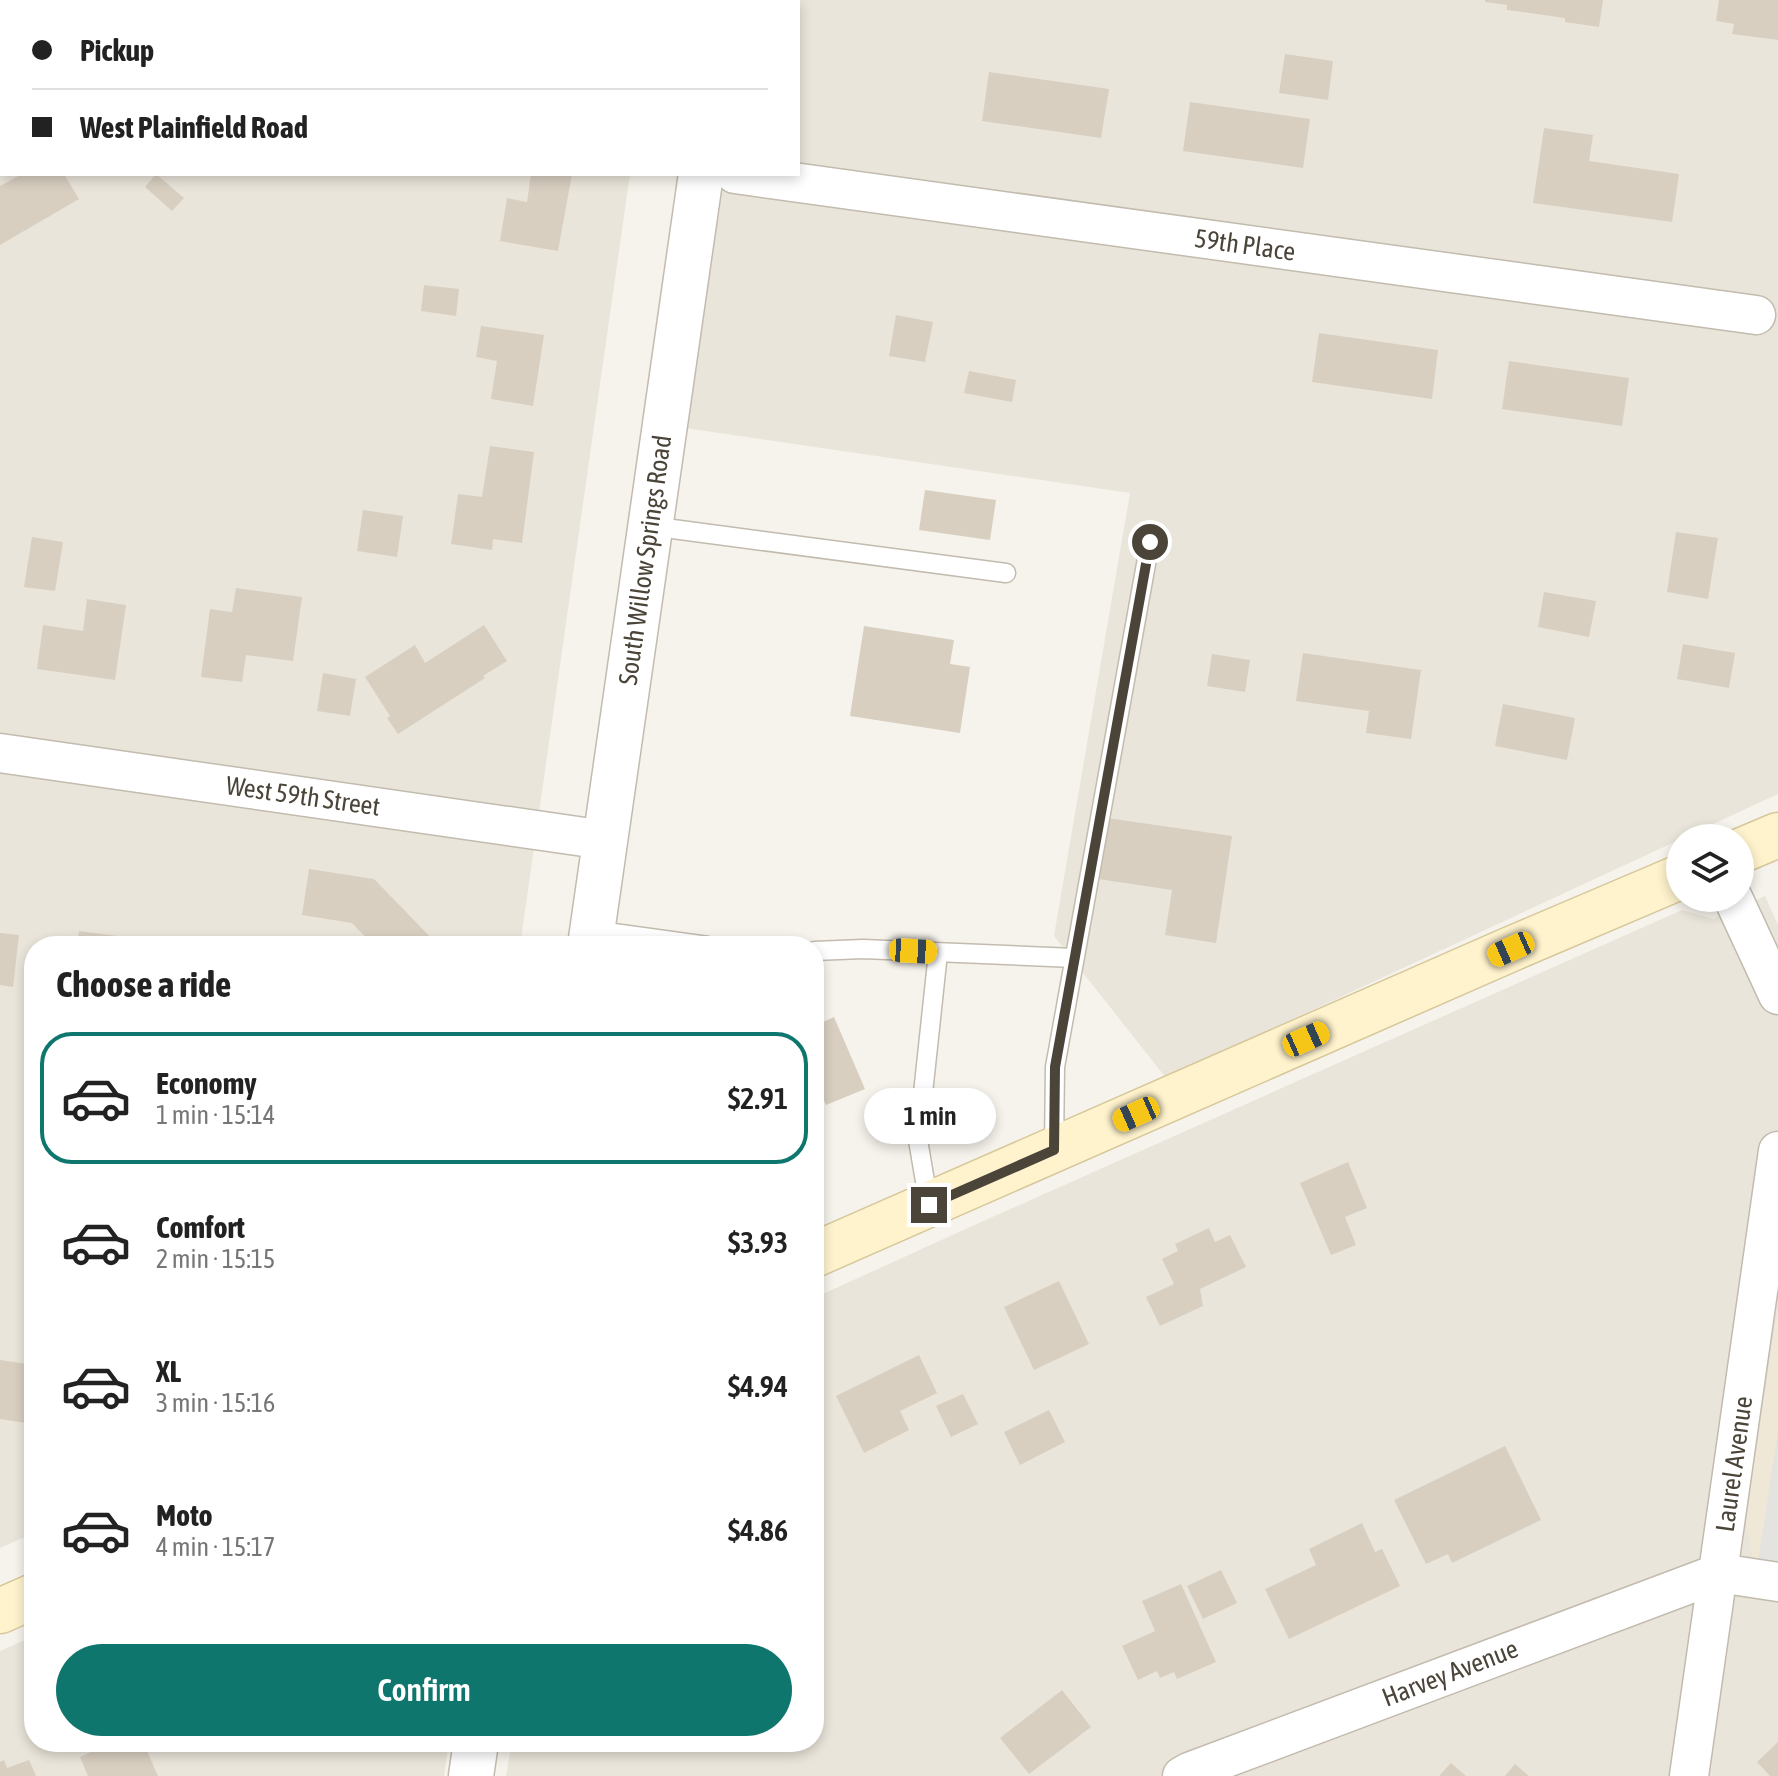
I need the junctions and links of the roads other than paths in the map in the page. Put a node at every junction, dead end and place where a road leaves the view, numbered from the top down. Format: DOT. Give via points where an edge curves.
graph roads {
  1 [pos="701,176"];
  2 [pos="749,176"];
  3 [pos="1756,315"];
  4 [pos="650,526"];
  5 [pos="1150,542"];
  6 [pos="1006,573"];
  7 [pos="0,753"];
  8 [pos="1778,835"];
  9 [pos="605,840"];
  10 [pos="1754,845"];
  11 [pos="1666,883"];
  12 [pos="1739,912"];
  13 [pos="591,936"];
  14 [pos="824,951"];
  15 [pos="938,953"];
  16 [pos="1074,958"];
  17 [pos="1778,995"];
  18 [pos="1054,1150"];
  19 [pos="1778,1151"];
  20 [pos="929,1205"];
  21 [pos="824,1251"];
  22 [pos="1719,1573"];
  23 [pos="1778,1582"];
  24 [pos="24,1600"];
  25 [pos="0,1611"];
  26 [pos="475,1752"];
  27 [pos="471,1776"];
  28 [pos="1182,1776"];
  29 [pos="1689,1776"];
  1 -- 4 [label="street, South Willow Springs Road"];
  2 -- 3 [label="street, 59th Place"];
  4 -- 6 [label="lane"];
  4 -- 9 [label="street, South Willow Springs Road"];
  5 -- 16 [label="lane"];
  7 -- 9 [label="street, West 59th Street"];
  8 -- 10 [label="main road"];
  9 -- 13 [label="street, South Willow Springs Road"];
  11 -- 18 [label="main road"];
  12 -- 17 [label="street"];
  14 -- 15 [label="lane"];
  15 -- 16 [label="lane"];
  15 -- 20 [label="lane" via="918,1140"];
  16 -- 18 [label="lane" via="1055,1067"];
  18 -- 20 [label="main road"];
  19 -- 22 [label="street, Laurel Avenue"];
  20 -- 21 [label="main road"];
  22 -- 23 [label="street"];
  22 -- 28 [label="street, Harvey Avenue"];
  22 -- 29 [label="street, Laurel Avenue"];
  24 -- 25 [label="main road"];
  26 -- 27 [label="street"];
}
